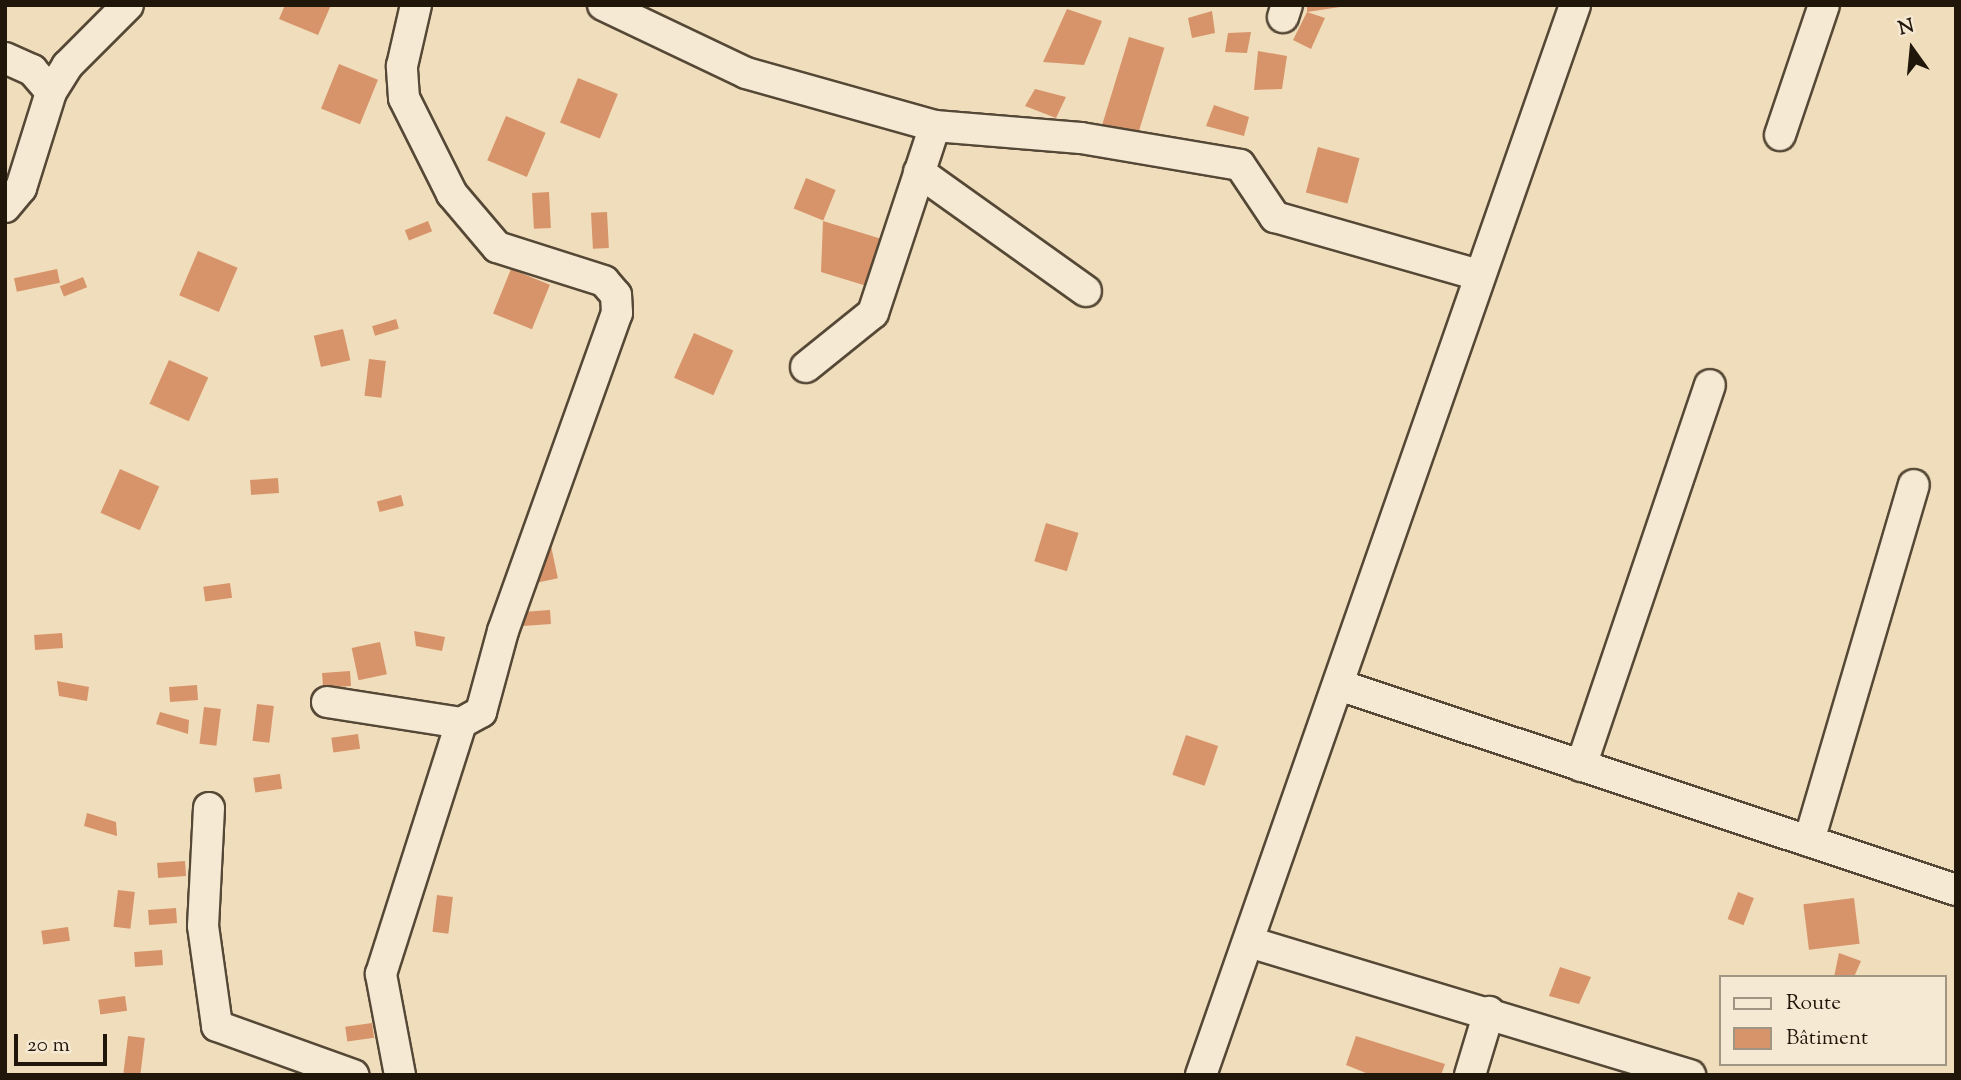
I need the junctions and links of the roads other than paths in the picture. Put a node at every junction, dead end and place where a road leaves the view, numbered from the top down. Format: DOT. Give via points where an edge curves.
graph roads {
  1 [pos="128,5"];
  2 [pos="416,5"];
  3 [pos="603,5"];
  4 [pos="1574,5"];
  5 [pos="1824,5"];
  6 [pos="5,58"];
  7 [pos="51,92"];
  8 [pos="935,126"];
  9 [pos="1780,135"];
  10 [pos="919,172"];
  11 [pos="5,207"];
  12 [pos="1478,275"];
  13 [pos="1086,291"];
  14 [pos="806,367"];
  15 [pos="1710,385"];
  16 [pos="1914,485"];
  17 [pos="1339,685"];
  18 [pos="327,702"];
  19 [pos="461,723"];
  20 [pos="1581,766"];
  21 [pos="209,808"];
  22 [pos="1809,841"];
  23 [pos="1956,890"];
  24 [pos="1249,942"];
  25 [pos="1489,1012"];
  26 [pos="353,1075"];
  27 [pos="400,1075"];
  28 [pos="1201,1075"];
  29 [pos="1470,1075"];
  30 [pos="1690,1075"];
  1 -- 7 [label="street" via="67,66"];
  2 -- 19 [label="street" via="402,66 404,98 452,194 497,247 604,281 616,295 617,313 503,631 481,712"];
  3 -- 8 [label="street" via="746,73"];
  4 -- 12 [label="street"];
  5 -- 9 [label="street"];
  6 -- 7 [label="street" via="33,70"];
  7 -- 11 [label="street" via="21,188"];
  8 -- 10 [label="street"];
  8 -- 12 [label="street" via="1081,138 1240,165 1276,217"];
  10 -- 13 [label="street"];
  10 -- 14 [label="street" via="873,313"];
  12 -- 17 [label="street"];
  15 -- 20 [label="street"];
  16 -- 22 [label="street"];
  17 -- 20 [label="street"];
  17 -- 24 [label="street"];
  18 -- 19 [label="street"];
  19 -- 27 [label="street" via="381,974"];
  20 -- 22 [label="street"];
  21 -- 26 [label="street" via="203,926 216,1026"];
  22 -- 23 [label="street"];
  24 -- 25 [label="street"];
  24 -- 28 [label="street"];
  25 -- 29 [label="street"];
  25 -- 30 [label="street"];
}
